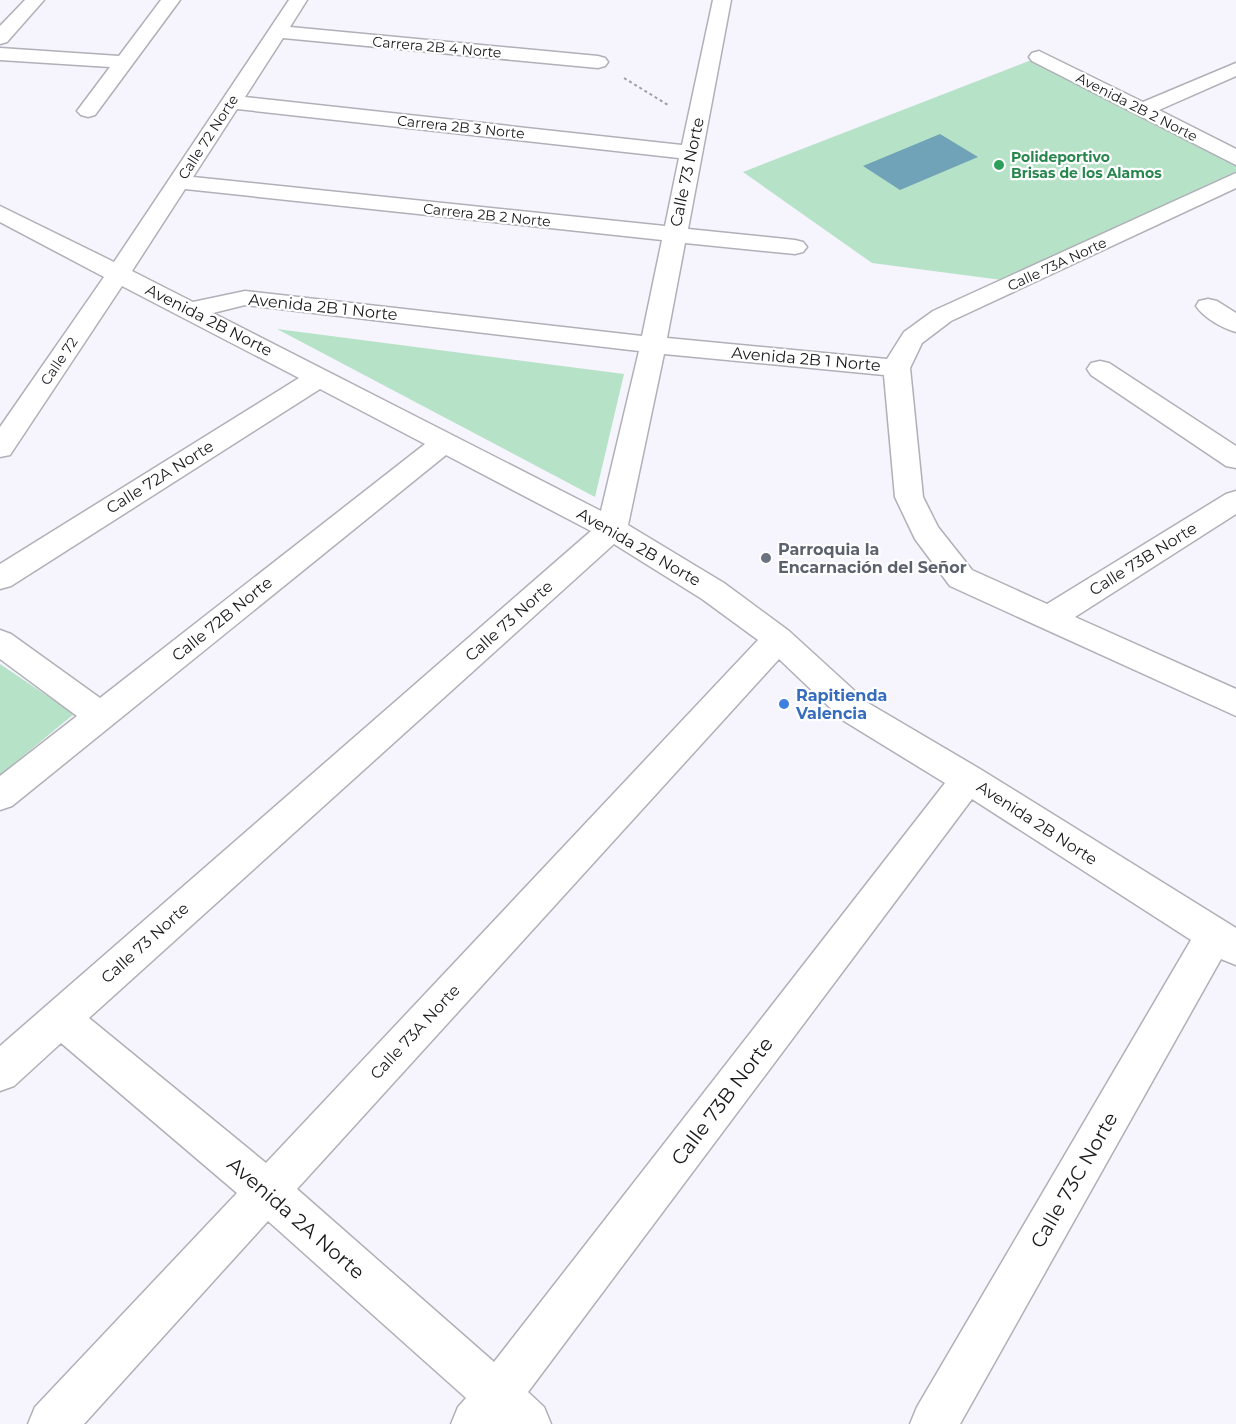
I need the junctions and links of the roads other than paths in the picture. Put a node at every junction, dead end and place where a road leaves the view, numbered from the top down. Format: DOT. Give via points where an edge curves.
graph roads {
  1 [pos="35,0"];
  2 [pos="171,0"];
  3 [pos="298,0"];
  4 [pos="722,0"];
  5 [pos="277,32"];
  6 [pos="0,38"];
  7 [pos="0,54"];
  8 [pos="1039,57"];
  9 [pos="125,62"];
  10 [pos="598,62"];
  11 [pos="1236,69"];
  12 [pos="231,102"];
  13 [pos="1143,110"];
  14 [pos="88,111"];
  15 [pos="691,153"];
  16 [pos="1236,158"];
  17 [pos="1236,180"];
  18 [pos="179,182"];
  19 [pos="0,213"];
  20 [pos="674,234"];
  21 [pos="795,247"];
  22 [pos="119,273"];
  23 [pos="1208,306"];
  24 [pos="192,310"];
  25 [pos="1236,324"];
  26 [pos="652,345"];
  27 [pos="897,368"];
  28 [pos="1100,369"];
  29 [pos="320,377"];
  30 [pos="445,442"];
  31 [pos="0,448"];
  32 [pos="1236,459"];
  33 [pos="1236,501"];
  34 [pos="612,530"];
  35 [pos="0,578"];
  36 [pos="1050,617"];
  37 [pos="778,639"];
  38 [pos="0,642"];
  39 [pos="1236,703"];
  40 [pos="101,716"];
  41 [pos="968,779"];
  42 [pos="0,796"];
  43 [pos="1225,942"];
  44 [pos="60,1018"];
  45 [pos="0,1072"];
  46 [pos="268,1192"];
  47 [pos="486,1409"];
  48 [pos="52,1424"];
  49 [pos="527,1424"];
  50 [pos="934,1424"];
  1 -- 6 [label="street"];
  2 -- 9 [label="street"];
  3 -- 5 [label="street, Calle 72 Norte"];
  4 -- 15 [label="street, Calle 73 Norte"];
  5 -- 10 [label="street, Carrera 2B 4 Norte"];
  5 -- 12 [label="street, Calle 72 Norte"];
  7 -- 9 [label="street"];
  8 -- 13 [label="street, Avenida 2B 2 Norte"];
  9 -- 14 [label="street"];
  11 -- 13 [label="street"];
  12 -- 15 [label="street, Carrera 2B 3 Norte"];
  12 -- 18 [label="street, Calle 72 Norte"];
  13 -- 16 [label="street, Avenida 2B 2 Norte"];
  15 -- 20 [label="street, Calle 73 Norte"];
  17 -- 27 [label="street, Calle 73A Norte" via="942,316 918,331 903,348"];
  18 -- 20 [label="street, Carrera 2B 2 Norte"];
  18 -- 22 [label="street, Calle 72 Norte"];
  19 -- 22 [label="street, Avenida 2B Norte"];
  20 -- 21 [label="street, Carrera 2B 2 Norte"];
  20 -- 26 [label="street, Calle 73 Norte"];
  22 -- 24 [label="street, Avenida 2B Norte"];
  22 -- 31 [label="street, Calle 72"];
  23 -- 25 [label="street"];
  24 -- 26 [label="street, Avenida 2B 1 Norte" via="245,298"];
  24 -- 29 [label="street, Avenida 2B Norte"];
  26 -- 27 [label="street, Avenida 2B 1 Norte"];
  26 -- 34 [label="street, Calle 73 Norte"];
  27 -- 36 [label="street, Avenida 2B 1 Norte" via="909,497 925,532 961,578"];
  28 -- 32 [label="street"];
  29 -- 30 [label="street, Avenida 2B Norte"];
  29 -- 35 [label="street, Calle 72A Norte"];
  30 -- 34 [label="street, Avenida 2B Norte"];
  30 -- 40 [label="street, Calle 72B Norte"];
  33 -- 36 [label="street, Calle 73B Norte"];
  34 -- 37 [label="street, Avenida 2B Norte" via="713,591"];
  34 -- 44 [label="street, Calle 73 Norte"];
  36 -- 39 [label="street, Avenida 2B 1 Norte"];
  37 -- 41 [label="street, Avenida 2B Norte" via="856,712"];
  37 -- 46 [label="street, Calle 73A Norte"];
  38 -- 40 [label="street"];
  40 -- 42 [label="street, Calle 72B Norte"];
  41 -- 43 [label="street, Avenida 2B Norte"];
  41 -- 47 [label="street, Calle 73B Norte"];
  43 -- 50 [label="street, Calle 73C Norte"];
  44 -- 45 [label="street, Calle 73 Norte"];
  44 -- 46 [label="street, Avenida 2A Norte"];
  46 -- 47 [label="street, Avenida 2A Norte"];
  46 -- 48 [label="street, Calle 73A Norte"];
  47 -- 49 [label="street, Avenida 2A Norte"];
}
